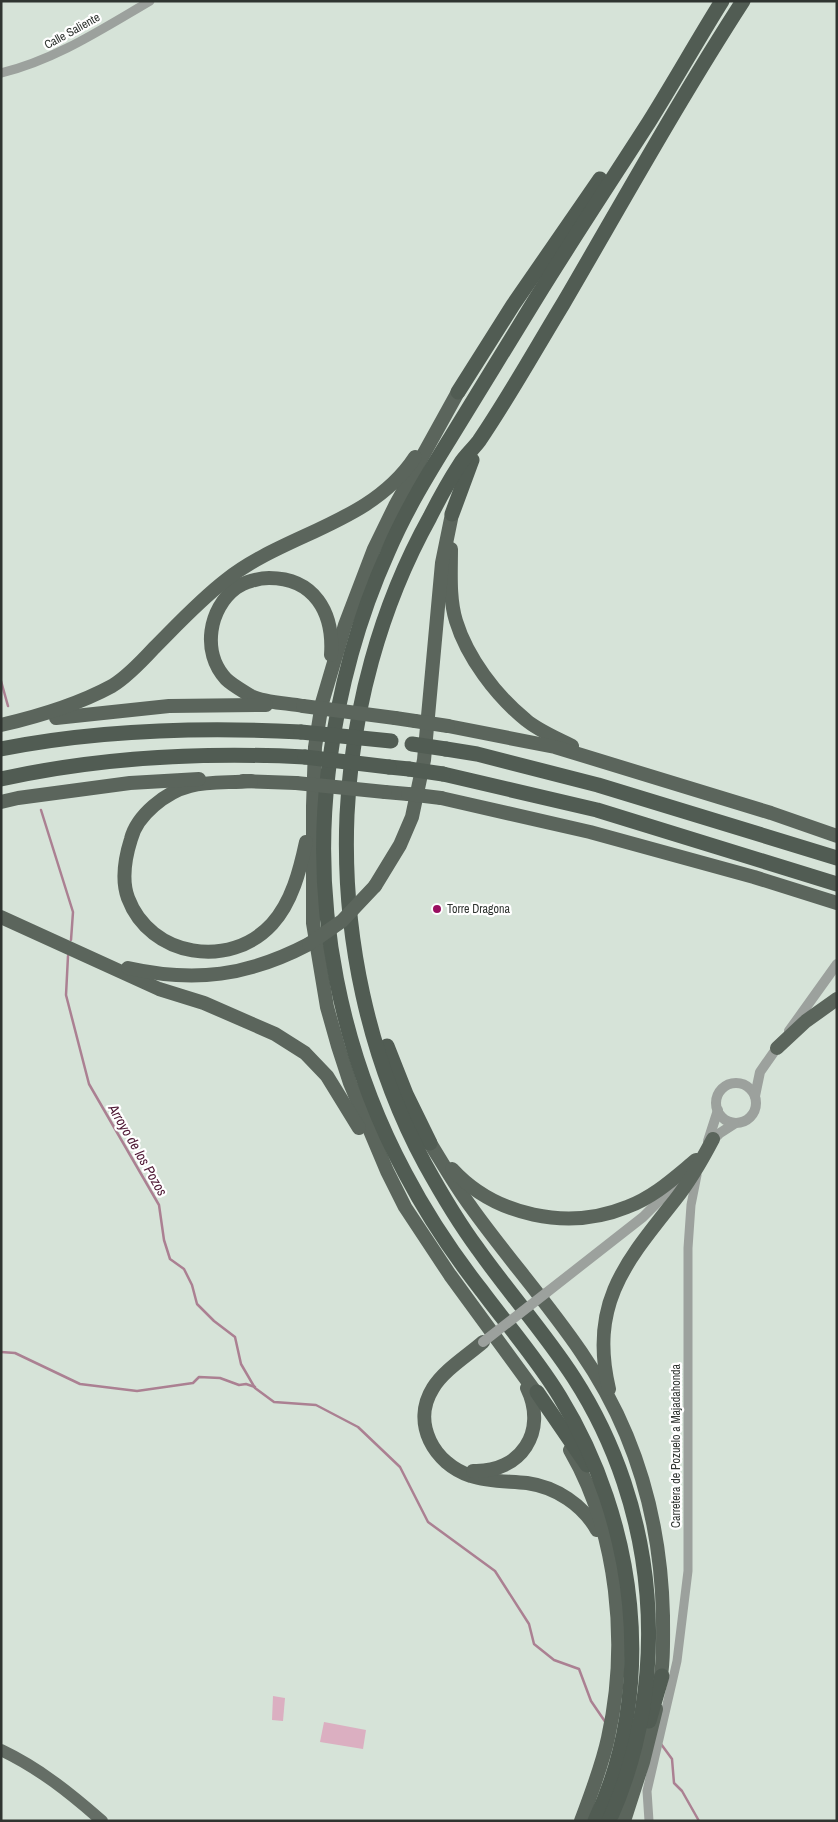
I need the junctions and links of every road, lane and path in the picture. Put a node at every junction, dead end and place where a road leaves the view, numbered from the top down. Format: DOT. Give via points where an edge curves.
graph roads {
  1 [pos="722,1"];
  2 [pos="742,1"];
  3 [pos="149,2"];
  4 [pos="694,46"];
  5 [pos="1,73"];
  6 [pos="458,392"];
  7 [pos="477,444"];
  8 [pos="452,514"];
  9 [pos="329,675"];
  10 [pos="303,706"];
  11 [pos="2,725"];
  12 [pos="1,750"];
  13 [pos="602,762"];
  14 [pos="1,779"];
  15 [pos="250,781"];
  16 [pos="1,802"];
  17 [pos="313,806"];
  18 [pos="837,836"];
  19 [pos="837,858"];
  20 [pos="837,884"];
  21 [pos="348,885"];
  22 [pos="837,903"];
  23 [pos="1,917"];
  24 [pos="98,961"];
  25 [pos="837,964"];
  26 [pos="837,999"];
  27 [pos="777,1048"];
  28 [pos="760,1072"];
  29 [pos="740,1084"];
  30 [pos="754,1096"];
  31 [pos="718,1110"];
  32 [pos="734,1124"];
  33 [pos="713,1139"];
  34 [pos="430,1143"];
  35 [pos="698,1160"];
  36 [pos="405,1207"];
  37 [pos="483,1342"];
  38 [pos="515,1364"];
  39 [pos="537,1392"];
  40 [pos="614,1406"];
  41 [pos="453,1467"];
  42 [pos="619,1535"];
  43 [pos="609,1558"];
  44 [pos="662,1676"];
  45 [pos="1,1750"];
  46 [pos="616,1806"];
  47 [pos="102,1821"];
  48 [pos="581,1821"];
  49 [pos="595,1821"];
  50 [pos="609,1821"];
  51 [pos="624,1821"];
  52 [pos="649,1821"];
  1 -- 4 [label="highway"];
  2 -- 7 [label="highway"];
  3 -- 5 [label="street, Calle Saliente" via="60,52 24,68"];
  4 -- 6 [label="highway" via="676,64 623,148 512,305"];
  4 -- 42 [label="highway" via="488,375 428,475 390,547 358,628 346,670 325,808 328,917 340,999 374,1106 402,1168 436,1227 538,1364 576,1425 602,1482"];
  6 -- 9 [label="highway" via="374,549"];
  6 -- 11 [label="highway" via="412,462 388,487 342,520 263,557 226,579 114,685 69,706"];
  7 -- 8 [label="highway"];
  7 -- 21 [label="highway" via="461,463 412,552 370,665 350,777"];
  8 -- 13 [label="highway" via="451,581 456,621 472,655 498,693 526,720"];
  8 -- 24 [label="highway, bridge" via="442,563 424,760 412,817 400,845 375,886 342,920 308,944 255,968 198,976 160,975"];
  9 -- 10 [label="highway" via="332,639 326,613 316,597 302,585 285,578 262,578 238,586 224,600 213,618 210,638 215,662 226,679 253,697"];
  9 -- 17 [label="highway" via="317,738"];
  10 -- 11 [label="highway" via="169,706"];
  10 -- 13 [label="highway, bridge" via="448,726 555,747"];
  12 -- 19 [label="highway, bridge" via="123,733 246,729 391,741 477,754 598,784"];
  13 -- 18 [label="highway"];
  14 -- 20 [label="highway, bridge" via="128,759 249,754 409,769 598,810"];
  15 -- 16 [label="highway" via="220,778 130,783"];
  15 -- 17 [label="highway" via="190,786 153,804 133,830 124,862 128,898 144,925 164,942 191,952 216,953 246,944 271,925 290,895 301,867"];
  15 -- 22 [label="highway, bridge" via="441,798 590,832"];
  17 -- 36 [label="highway" via="313,923 327,1007 350,1083"];
  21 -- 34 [label="highway" via="381,1028 406,1094"];
  21 -- 46 [label="highway" via="353,941 364,998 383,1066 408,1128 457,1218 576,1380 610,1446 630,1500 644,1558 649,1656 643,1708 632,1759"];
  23 -- 24 [label="highway"];
  24 -- 36 [label="highway" via="159,989 246,1019 305,1053 327,1076 352,1114"];
  25 -- 27 [label="street"];
  26 -- 27 [label="highway" via="806,1021"];
  27 -- 28 [label="street"];
  28 -- 29 [label="street"];
  28 -- 30 [label="street"];
  29 -- 30 [label="street" via="751,1090"];
  29 -- 31 [label="street" via="722,1088 716,1099"];
  30 -- 32 [label="street" via="756,1103 751,1116"];
  31 -- 32 [label="street" via="722,1117"];
  31 -- 35 [label="street, Carretera de Pozuelo a Majadahonda" via="714,1128"];
  32 -- 33 [label="street"];
  33 -- 35 [label="highway"];
  34 -- 35 [label="highway" via="458,1176 488,1198 524,1213 551,1218 577,1218 627,1207 660,1189"];
  34 -- 40 [label="highway" via="470,1206 581,1351"];
  35 -- 37 [label="street, Carretera de Pozuelo a Majadahonda, bridge" via="652,1209"];
  35 -- 40 [label="highway" via="675,1200 630,1258 608,1303 602,1352"];
  35 -- 52 [label="street, Carretera de Pozuelo a Majadahonda" via="689,1226 688,1571 680,1644 647,1791"];
  36 -- 38 [label="highway"];
  37 -- 41 [label="highway" via="442,1377 426,1404 424,1425 429,1442"];
  38 -- 39 [label="highway"];
  38 -- 41 [label="highway" via="534,1408 534,1428 522,1452 498,1469 481,1472"];
  39 -- 42 [label="highway" via="587,1465"];
  39 -- 43 [label="highway" via="576,1461 596,1509"];
  40 -- 44 [label="highway" via="643,1481 660,1556"];
  41 -- 43 [label="highway" via="470,1476 530,1484 572,1501 589,1516"];
  42 -- 49 [label="highway" via="631,1618 627,1710 604,1803"];
  43 -- 48 [label="highway" via="615,1594 617,1652 608,1737"];
  44 -- 46 [label="highway" via="638,1758"];
  44 -- 51 [label="highway" via="653,1726"];
  45 -- 47 [label="main road" via="49,1777"];
  46 -- 50 [label="highway"];
}
